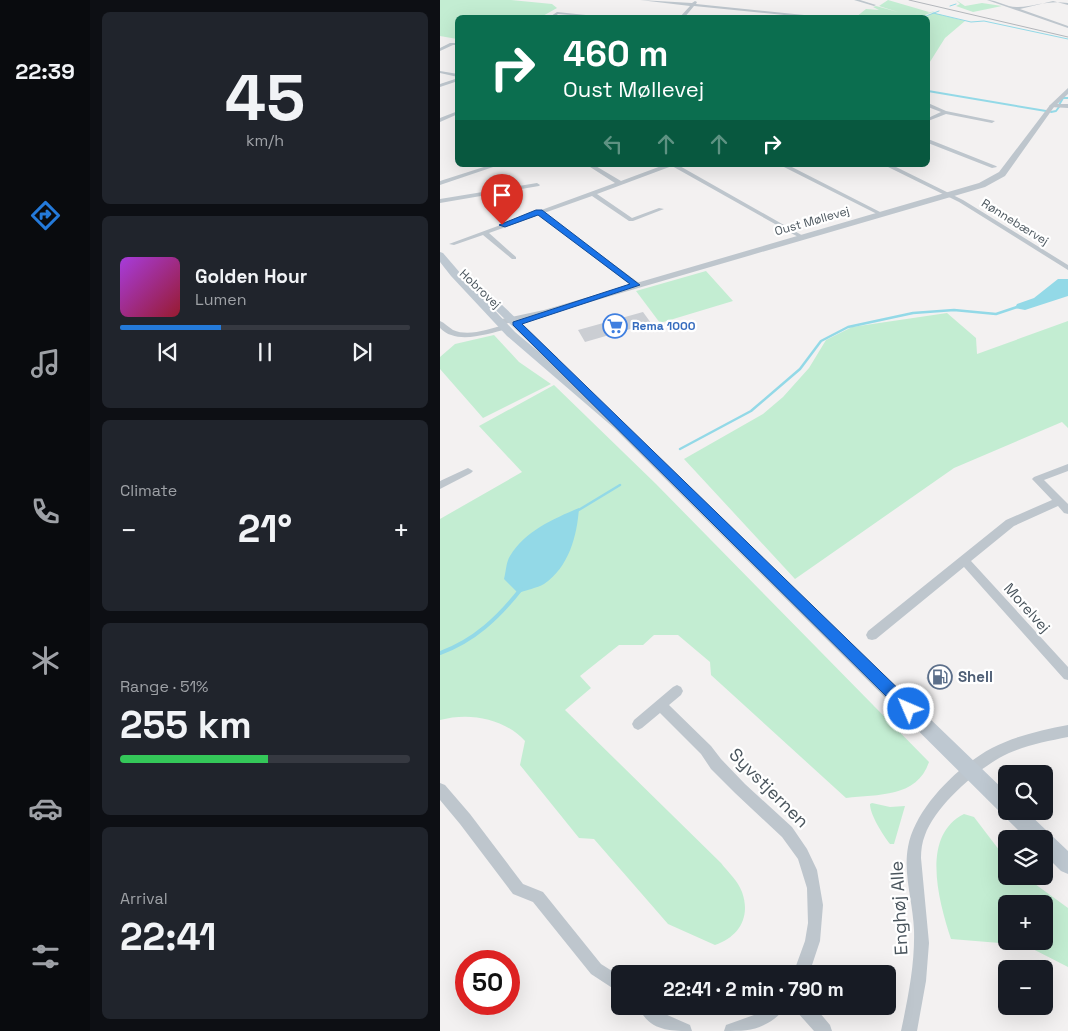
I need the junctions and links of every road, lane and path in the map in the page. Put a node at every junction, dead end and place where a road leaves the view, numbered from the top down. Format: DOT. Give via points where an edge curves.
graph roads {
  1 [pos="642,0"];
  2 [pos="697,0"];
  3 [pos="856,0"];
  4 [pos="989,0"];
  5 [pos="1053,0"];
  6 [pos="693,4"];
  7 [pos="1068,4"];
  8 [pos="874,5"];
  9 [pos="1015,10"];
  10 [pos="554,15"];
  11 [pos="577,15"];
  12 [pos="684,15"];
  13 [pos="802,15"];
  14 [pos="1068,27"];
  15 [pos="455,44"];
  16 [pos="440,50"];
  17 [pos="440,72"];
  18 [pos="455,77"];
  19 [pos="455,79"];
  20 [pos="440,86"];
  21 [pos="1068,90"];
  22 [pos="930,106"];
  23 [pos="1052,106"];
  24 [pos="1068,106"];
  25 [pos="945,112"];
  26 [pos="455,113"];
  27 [pos="930,119"];
  28 [pos="440,120"];
  29 [pos="992,122"];
  30 [pos="930,142"];
  31 [pos="481,167"];
  32 [pos="593,167"];
  33 [pos="666,167"];
  34 [pos="676,167"];
  35 [pos="787,167"];
  36 [pos="891,167"];
  37 [pos="994,167"];
  38 [pos="440,183"];
  39 [pos="620,183"];
  40 [pos="537,185"];
  41 [pos="592,193"];
  42 [pos="950,195"];
  43 [pos="441,201"];
  44 [pos="446,208"];
  45 [pos="661,209"];
  46 [pos="539,212"];
  47 [pos="881,214"];
  48 [pos="484,232"];
  49 [pos="802,237"];
  50 [pos="452,244"];
  51 [pos="440,254"];
  52 [pos="514,258"];
  53 [pos="1068,268"];
  54 [pos="636,285"];
  55 [pos="440,323"];
  56 [pos="508,323"];
  57 [pos="1068,467"];
  58 [pos="468,470"];
  59 [pos="440,485"];
  60 [pos="1060,502"];
  61 [pos="1068,510"];
  62 [pos="965,560"];
  63 [pos="872,635"];
  64 [pos="1068,675"];
  65 [pos="677,690"];
  66 [pos="660,705"];
  67 [pos="638,724"];
  68 [pos="1068,731"];
  69 [pos="971,771"];
  70 [pos="440,790"];
  71 [pos="998,797"];
  72 [pos="1021,820"];
  73 [pos="1032,830"];
  74 [pos="1053,850"];
  75 [pos="1068,864"];
  76 [pos="804,965"];
  77 [pos="611,979"];
  78 [pos="654,1015"];
  79 [pos="765,1015"];
  80 [pos="810,1015"];
  81 [pos="684,1031"];
  82 [pos="732,1031"];
  83 [pos="824,1031"];
  84 [pos="909,1031"];
  1 -- 6 [label="street"];
  2 -- 6 [label="street"];
  3 -- 8 [label="street"];
  4 -- 9 [label="street"];
  5 -- 7 [label="street"];
  5 -- 9 [label="street"];
  6 -- 12 [label="street"];
  6 -- 13 [label="street"];
  9 -- 14 [label="street"];
  10 -- 11 [label="street"];
  15 -- 16 [label="street"];
  17 -- 18 [label="street"];
  19 -- 20 [label="street"];
  21 -- 23 [label="street, Oust Møllevej"];
  22 -- 25 [label="street"];
  23 -- 24 [label="street"];
  23 -- 42 [label="street, Oust Møllevej" via="1002,174"];
  25 -- 27 [label="street"];
  25 -- 29 [label="street"];
  26 -- 28 [label="street"];
  30 -- 37 [label="street"];
  31 -- 38 [label="street"];
  32 -- 39 [label="street"];
  33 -- 39 [label="street"];
  34 -- 49 [label="street"];
  35 -- 47 [label="street"];
  36 -- 42 [label="street, Rønnebærvej"];
  39 -- 41 [label="street"];
  40 -- 43 [label="street"];
  41 -- 45 [label="street" via="631,220"];
  41 -- 46 [label="street"];
  42 -- 47 [label="street, Oust Møllevej"];
  42 -- 53 [label="street, Rønnebærvej"];
  43 -- 44 [label="street"];
  46 -- 48 [label="street"];
  46 -- 54 [label="street"];
  47 -- 49 [label="street, Oust Møllevej"];
  48 -- 50 [label="street"];
  48 -- 52 [label="street"];
  49 -- 54 [label="street, Oust Møllevej"];
  51 -- 56 [label="main road, Hobrovej" via="454,274"];
  54 -- 56 [label="street, Oust Møllevej"];
  55 -- 56 [label="street" via="446,330 464,334"];
  56 -- 69 [label="main road, Hobrovej" via="564,380 604,411"];
  57 -- 60 [label="street" via="1037,479"];
  58 -- 59 [label="street"];
  60 -- 61 [label="street"];
  60 -- 62 [label="street" via="1010,523"];
  62 -- 63 [label="street"];
  62 -- 64 [label="street, Morelvej"];
  65 -- 66 [label="street"];
  66 -- 67 [label="street"];
  66 -- 76 [label="street, Syvstjernen" via="793,838 804,856 813,885 816,922"];
  68 -- 69 [label="street, Enghøj Alle" via="990,756"];
  69 -- 71 [label="main road, Hobrovej"];
  69 -- 84 [label="street, Enghøj Alle" via="931,810 917,835 914,864 921,928 921,977"];
  70 -- 77 [label="street" via="518,889 538,896 596,969"];
  72 -- 73 [label="main road"];
  74 -- 75 [label="main road"];
  78 -- 81 [label="street"];
  79 -- 82 [label="street"];
  80 -- 83 [label="street"];
}
